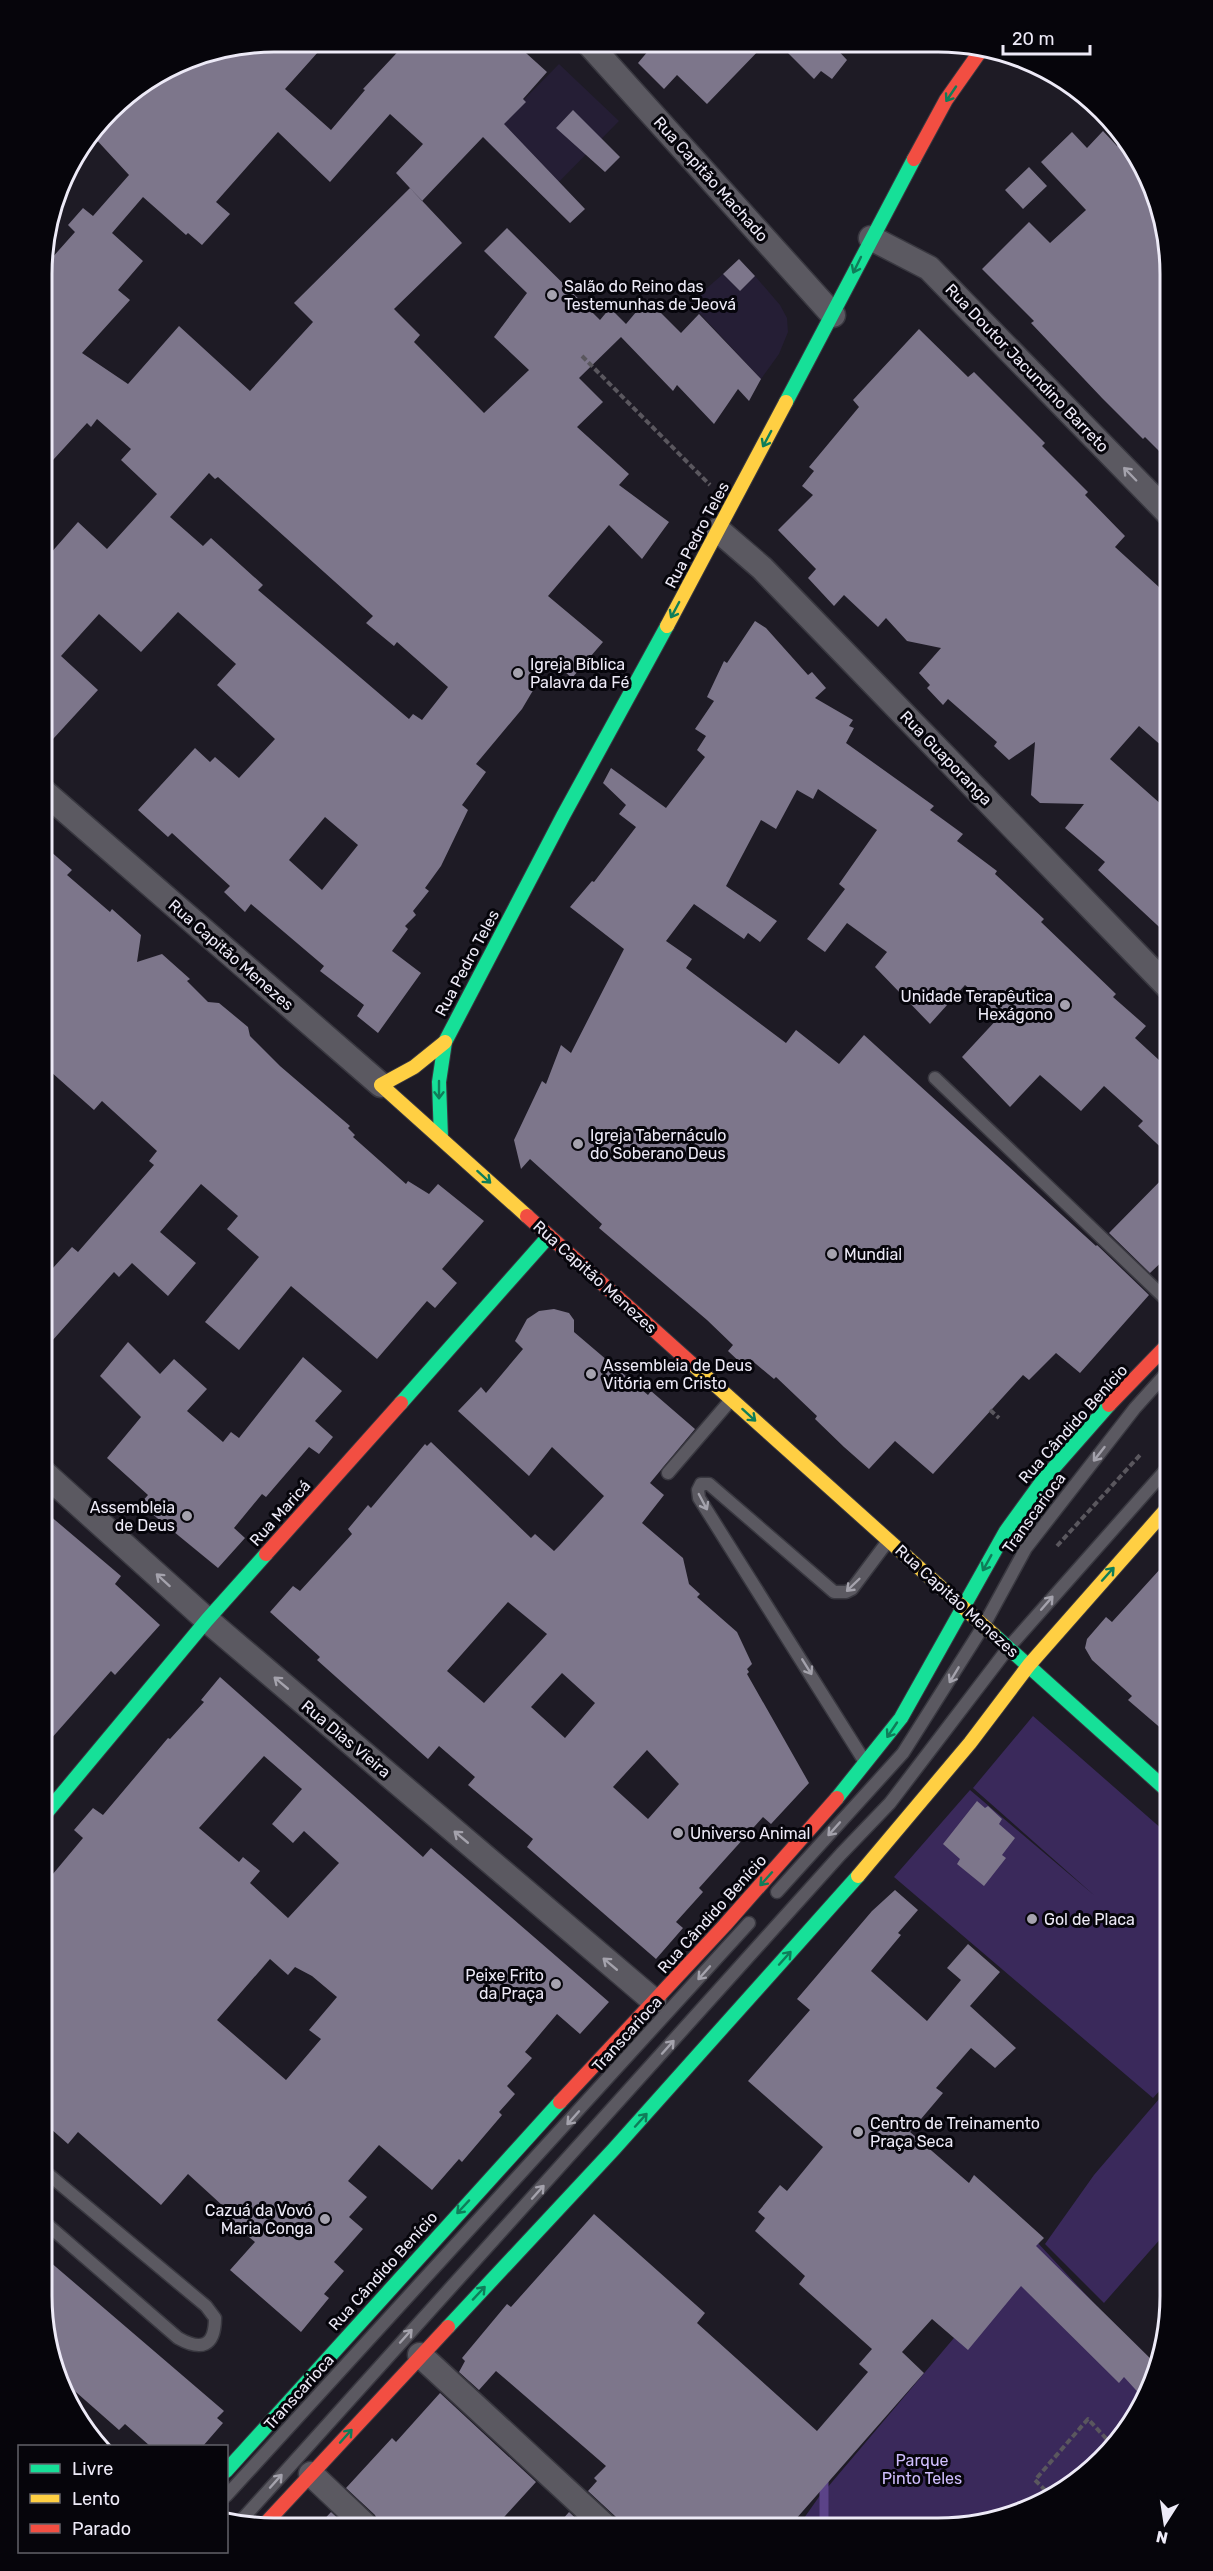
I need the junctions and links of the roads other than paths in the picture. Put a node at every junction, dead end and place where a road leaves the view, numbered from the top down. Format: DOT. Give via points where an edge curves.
graph roads {
  1 [pos="595,52"];
  2 [pos="977,56"];
  3 [pos="871,238"];
  4 [pos="833,315"];
  5 [pos="1160,505"];
  6 [pos="718,530"];
  7 [pos="52,799"];
  8 [pos="1160,979"];
  9 [pos="445,1042"];
  10 [pos="935,1078"];
  11 [pos="381,1085"];
  12 [pos="441,1138"];
  13 [pos="549,1236"];
  14 [pos="1160,1293"];
  15 [pos="1160,1353"];
  16 [pos="1160,1380"];
  17 [pos="731,1399"];
  18 [pos="668,1473"];
  19 [pos="1160,1476"];
  20 [pos="52,1479"];
  21 [pos="1160,1516"];
  22 [pos="889,1540"];
  23 [pos="963,1607"];
  24 [pos="207,1620"];
  25 [pos="984,1625"];
  26 [pos="1009,1647"];
  27 [pos="1029,1665"];
  28 [pos="865,1764"];
  29 [pos="1160,1784"];
  30 [pos="52,1806"];
  31 [pos="770,1900"];
  32 [pos="754,1917"];
  33 [pos="654,2001"];
  34 [pos="52,2177"];
  35 [pos="52,2229"];
  36 [pos="420,2355"];
  37 [pos="228,2469"];
  38 [pos="311,2474"];
  39 [pos="228,2494"];
  40 [pos="244,2517"];
  41 [pos="270,2518"];
  42 [pos="358,2518"];
  43 [pos="596,2518"];
  1 -- 4 [label="street, Rua Capitão Machado"];
  2 -- 3 [label="street, Rua Pedro Teles, one-way" via="946,100"];
  3 -- 4 [label="street, Rua Pedro Teles, one-way"];
  5 -- 3 [label="street, Rua Doutor Jacundino Barreto, one-way" via="929,268"];
  4 -- 6 [label="street, Rua Pedro Teles, one-way"];
  6 -- 8 [label="street, Rua Guaporanga" via="762,568"];
  6 -- 9 [label="street, Rua Pedro Teles, one-way"];
  7 -- 11 [label="street, Rua Capitão Menezes"];
  9 -- 11 [label="street, Rua Pedro Teles" via="414,1067"];
  9 -- 12 [label="street, Rua Pedro Teles, one-way" via="439,1082"];
  10 -- 14 [label="lane"];
  11 -- 12 [label="street, Rua Capitão Menezes"];
  12 -- 13 [label="street, Rua Capitão Menezes, one-way"];
  13 -- 17 [label="street, Rua Capitão Menezes"];
  13 -- 24 [label="street, Rua Maricá"];
  15 -- 23 [label="street, Rua Cândido Benício, one-way" via="1036,1488 989,1558"];
  16 -- 25 [label="lane, Transcarioca, one-way" via="1026,1548"];
  17 -- 18 [label="lane"];
  17 -- 22 [label="street, Rua Capitão Menezes, one-way"];
  26 -- 19 [label="lane, one-way"];
  24 -- 20 [label="street, Rua Dias Vieira, one-way"];
  27 -- 21 [label="street, one-way"];
  22 -- 23 [label="street, Rua Capitão Menezes"];
  22 -- 28 [label="lane, one-way" via="852,1589 834,1592 709,1484 701,1484 698,1490 699,1498"];
  23 -- 25 [label="street, Rua Capitão Menezes"];
  23 -- 28 [label="street, Rua Cândido Benício, one-way" via="916,1695"];
  24 -- 30 [label="street, Rua Maricá"];
  33 -- 24 [label="street, Rua Dias Vieira, one-way"];
  25 -- 26 [label="street, Rua Capitão Menezes"];
  25 -- 31 [label="lane, Transcarioca, one-way" via="903,1753"];
  26 -- 27 [label="street, Rua Capitão Menezes"];
  40 -- 26 [label="lane, one-way" via="890,1803"];
  27 -- 29 [label="street, Rua Capitão Menezes"];
  36 -- 27 [label="street, one-way" via="615,2149 851,1884 970,1743"];
  28 -- 33 [label="street, Rua Cândido Benício, one-way" via="772,1873"];
  32 -- 39 [label="lane, Transcarioca, one-way"];
  33 -- 37 [label="street, Rua Cândido Benício, one-way" via="413,2261"];
  34 -- 35 [label="lane" via="206,2306 215,2318 212,2338 198,2346 178,2338"];
  38 -- 36 [label="street, one-way"];
  36 -- 43 [label="street"];
  38 -- 41 [label="street"];
  38 -- 42 [label="street"];
}
